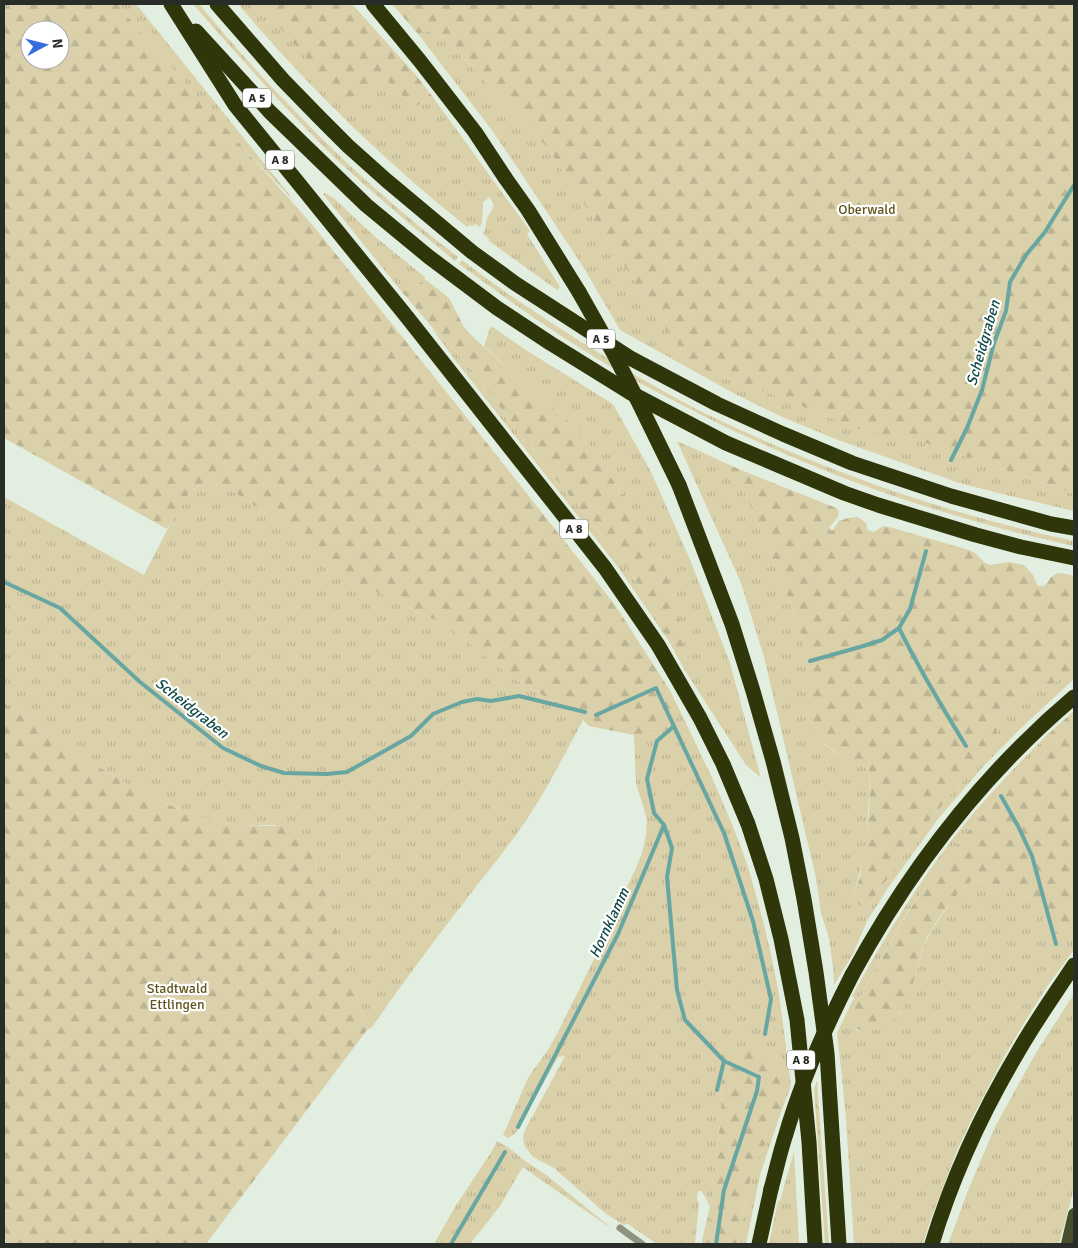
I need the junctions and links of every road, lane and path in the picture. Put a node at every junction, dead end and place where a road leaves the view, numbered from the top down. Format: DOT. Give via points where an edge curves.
graph roads {
  1 [pos="171,4"];
  2 [pos="217,4"];
  3 [pos="373,4"];
  4 [pos="1074,528"];
  5 [pos="1074,558"];
  6 [pos="1074,697"];
  7 [pos="1074,965"];
  8 [pos="1074,1214"];
  9 [pos="620,1228"];
  10 [pos="642,1244"];
  11 [pos="759,1244"];
  12 [pos="815,1244"];
  13 [pos="839,1244"];
  14 [pos="932,1244"];
  15 [pos="1067,1244"];
  1 -- 5 [label="highway, A 5" via="270,112 366,205 497,308 629,392 726,443 844,493 976,535"];
  1 -- 12 [label="highway, A 8" via="235,105 605,568 658,645 700,718 748,824 781,938 797,1020"];
  2 -- 4 [label="highway, A 5" via="321,119 399,192 516,284 632,359 717,404 852,462 952,496"];
  3 -- 13 [label="highway, A 8, bridge" via="475,132 579,292 614,354 679,485 732,624 754,691 792,838 813,956 827,1053"];
  6 -- 11 [label="highway, A 8, bridge" via="1020,748 946,830 898,897 869,945 831,1017 800,1092 786,1133"];
  7 -- 14 [label="highway" via="1034,1025 993,1097 951,1189"];
  8 -- 15 [label="main road"];
  9 -- 10 [label="lane"];
}
